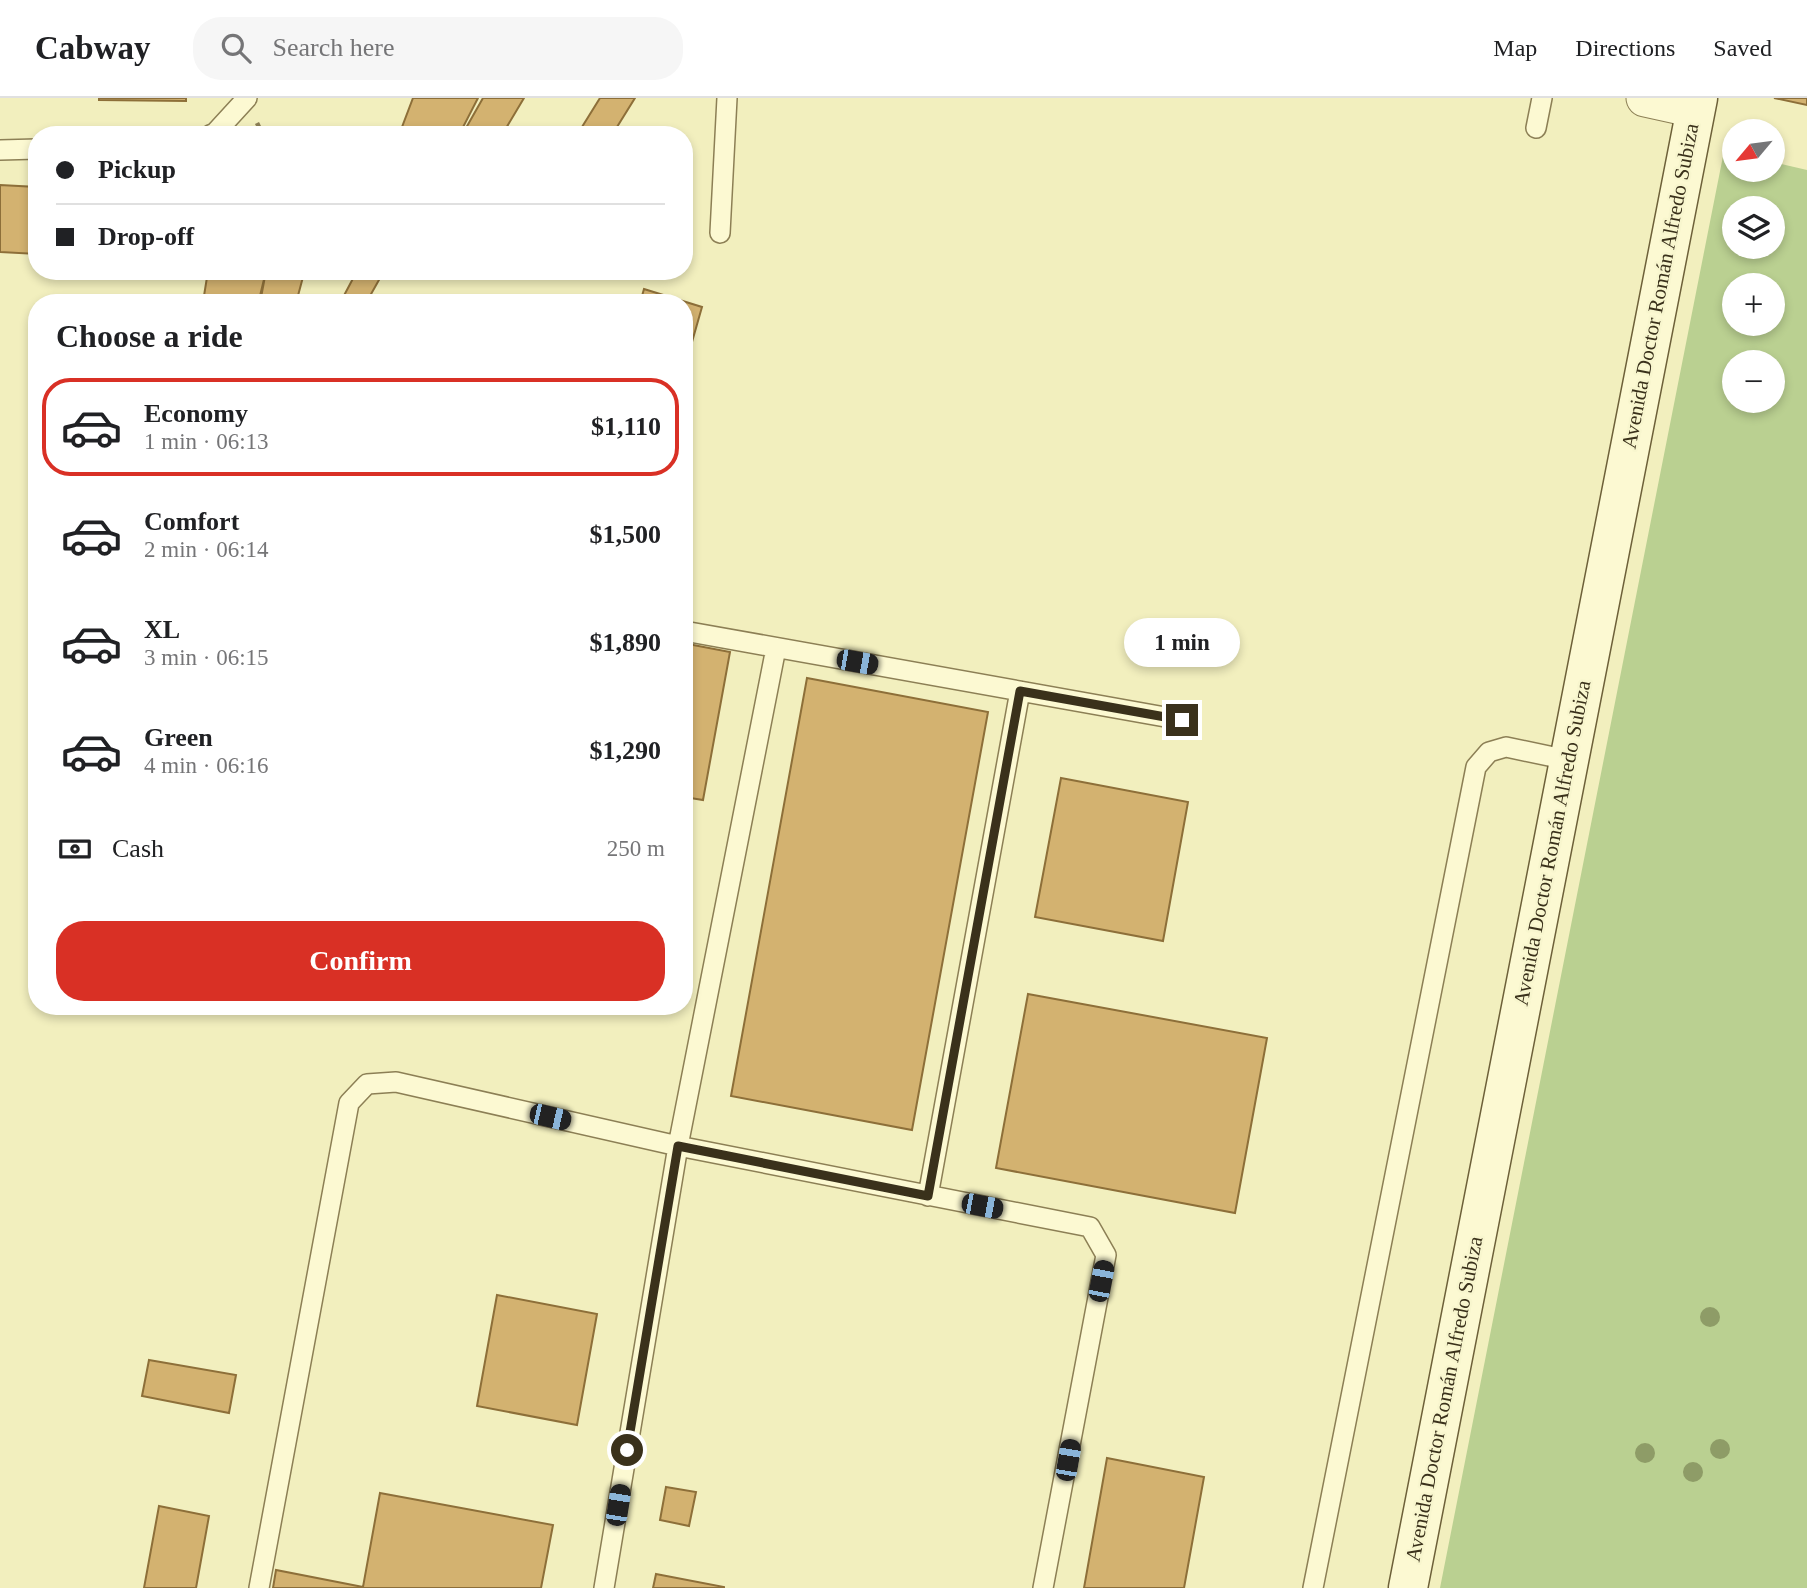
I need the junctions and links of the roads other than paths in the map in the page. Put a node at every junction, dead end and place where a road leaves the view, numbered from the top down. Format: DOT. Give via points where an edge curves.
graph roads {
  1 [pos="247,98"];
  2 [pos="727,98"];
  3 [pos="1542,98"];
  4 [pos="1646,98"];
  5 [pos="1696,103"];
  6 [pos="221,126"];
  7 [pos="1536,128"];
  8 [pos="0,149"];
  9 [pos="28,149"];
  10 [pos="720,233"];
  11 [pos="693,633"];
  12 [pos="776,648"];
  13 [pos="1020,691"];
  14 [pos="1182,720"];
  15 [pos="1568,760"];
  16 [pos="678,1146"];
  17 [pos="928,1196"];
  18 [pos="259,1588"];
  19 [pos="604,1588"];
  20 [pos="1043,1588"];
  21 [pos="1313,1588"];
  22 [pos="1408,1588"];
  1 -- 6 [label="lane"];
  2 -- 10 [label="lane"];
  3 -- 7 [label="lane"];
  4 -- 5 [label="street"];
  5 -- 15 [label="main road, Avenida Doctor Román Alfredo Subiza"];
  8 -- 9 [label="lane"];
  11 -- 12 [label="lane"];
  12 -- 13 [label="lane"];
  12 -- 16 [label="lane"];
  13 -- 14 [label="lane"];
  13 -- 17 [label="lane"];
  15 -- 21 [label="lane" via="1506,747 1489,752 1476,767"];
  15 -- 22 [label="main road, Avenida Doctor Román Alfredo Subiza"];
  16 -- 17 [label="lane"];
  16 -- 18 [label="lane" via="396,1082 367,1084 349,1103"];
  16 -- 19 [label="lane"];
  17 -- 20 [label="lane" via="1090,1227 1106,1255"];
}
